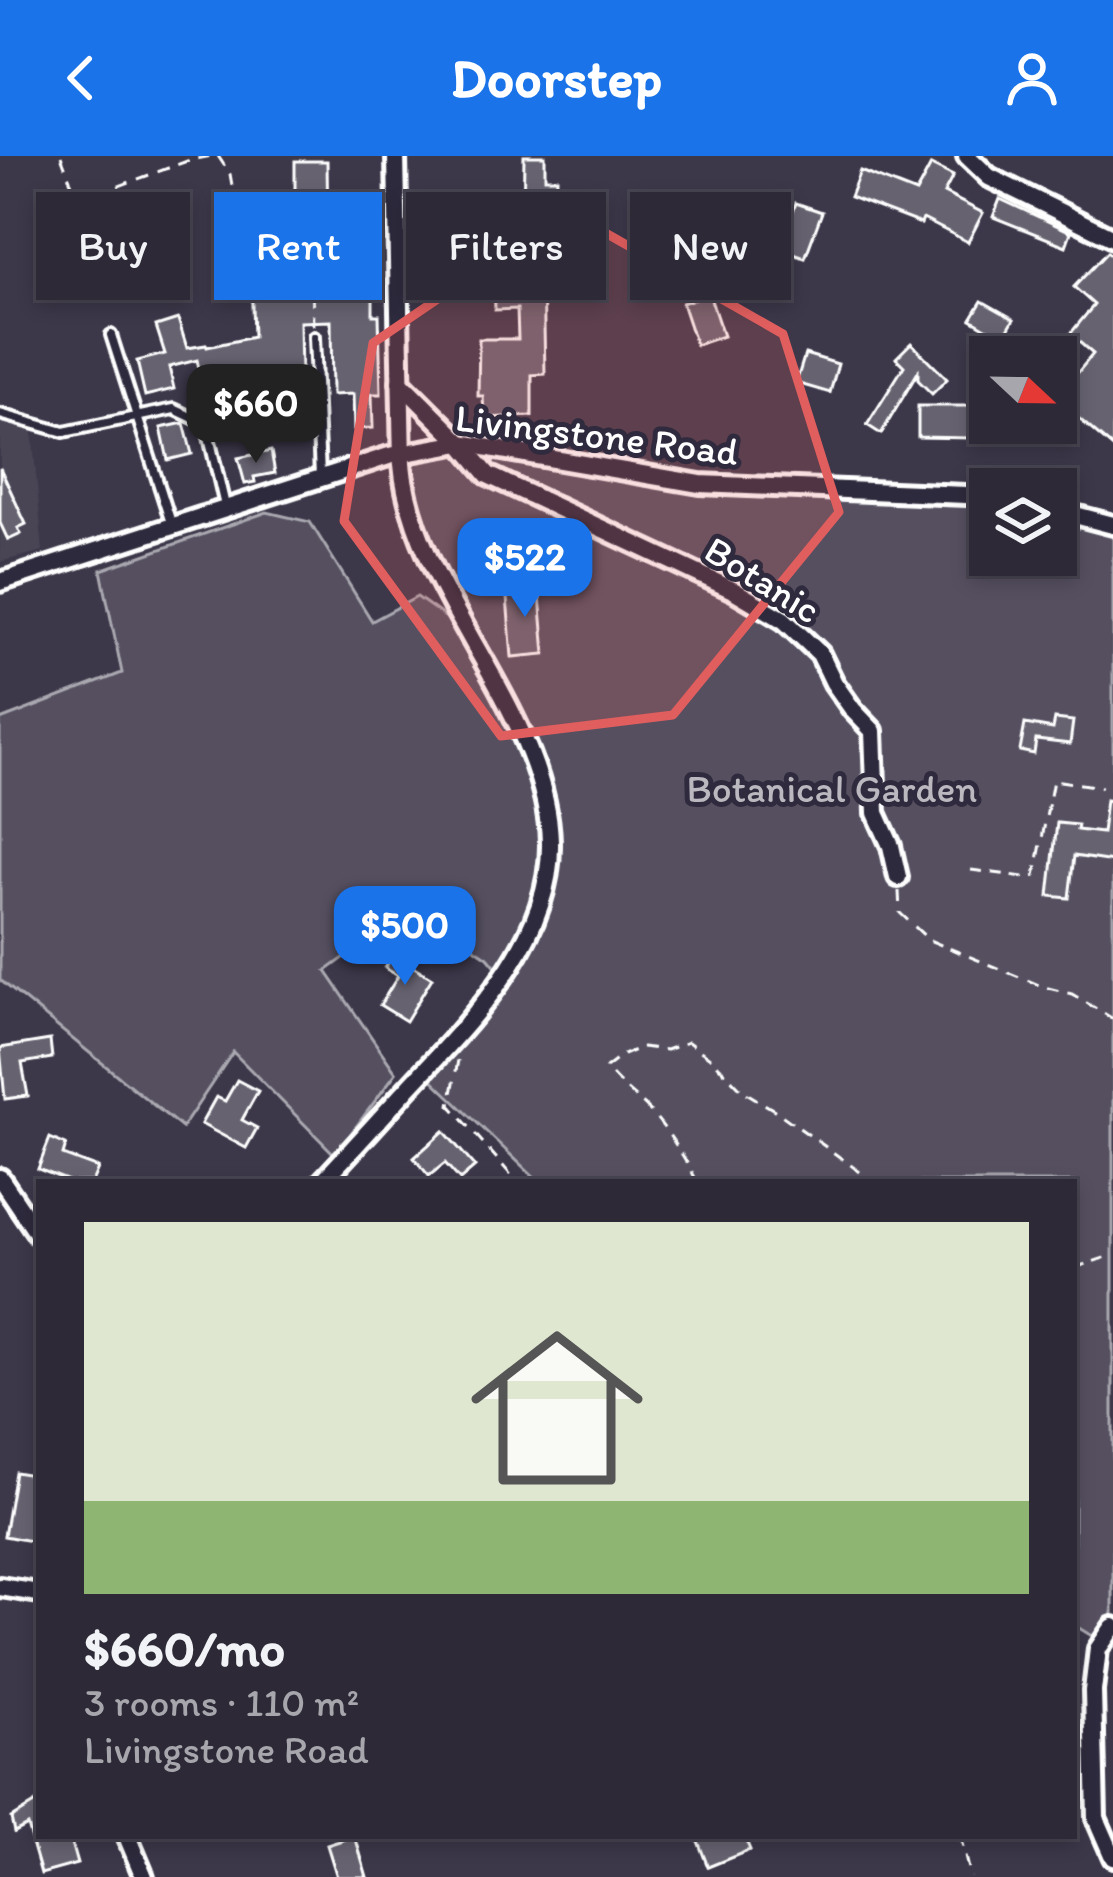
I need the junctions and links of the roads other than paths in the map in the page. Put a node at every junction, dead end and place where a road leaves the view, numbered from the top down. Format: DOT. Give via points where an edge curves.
graph roads {
  1 [pos="396,156"];
  2 [pos="967,156"];
  3 [pos="1113,238"];
  4 [pos="111,335"];
  5 [pos="314,338"];
  6 [pos="400,382"];
  7 [pos="0,414"];
  8 [pos="138,417"];
  9 [pos="461,442"];
  10 [pos="402,453"];
  11 [pos="375,460"];
  12 [pos="320,478"];
  13 [pos="969,495"];
  14 [pos="226,508"];
  15 [pos="1077,516"];
  16 [pos="1113,525"];
  17 [pos="172,527"];
  18 [pos="0,582"];
  19 [pos="898,877"];
  20 [pos="0,1178"];
  21 [pos="329,1179"];
  22 [pos="36,1232"];
  23 [pos="0,1587"];
  24 [pos="36,1593"];
  25 [pos="1113,1627"];
  26 [pos="128,1839"];
  27 [pos="1113,1857"];
  28 [pos="144,1877"];
  1 -- 6 [label="street"];
  2 -- 3 [label="street" via="989,177"];
  4 -- 8 [label="lane"];
  5 -- 12 [label="lane"];
  6 -- 9 [label="street, Botanic"];
  6 -- 10 [label="street"];
  6 -- 11 [label="street" via="389,438"];
  7 -- 8 [label="lane" via="64,432"];
  8 -- 14 [label="lane" via="174,409 206,424"];
  8 -- 17 [label="lane"];
  9 -- 10 [label="street, Livingstone Road"];
  9 -- 13 [label="street, Livingstone Road" via="700,484"];
  9 -- 19 [label="street, Botanic" via="488,475 734,590 784,620 820,655 872,731 876,813"];
  10 -- 11 [label="street, Livingstone Road"];
  10 -- 21 [label="street" via="413,520 531,757 550,836 544,893 502,977"];
  11 -- 12 [label="street, Livingstone Road"];
  12 -- 14 [label="street, Livingstone Road"];
  14 -- 17 [label="street, Livingstone Road"];
  15 -- 16 [label="street"];
  17 -- 18 [label="street, Livingstone Road"];
  20 -- 22 [label="street"];
  23 -- 24 [label="street"];
  25 -- 27 [label="street" via="1097,1649 1093,1691 1096,1818"];
  26 -- 28 [label="street"];
}
